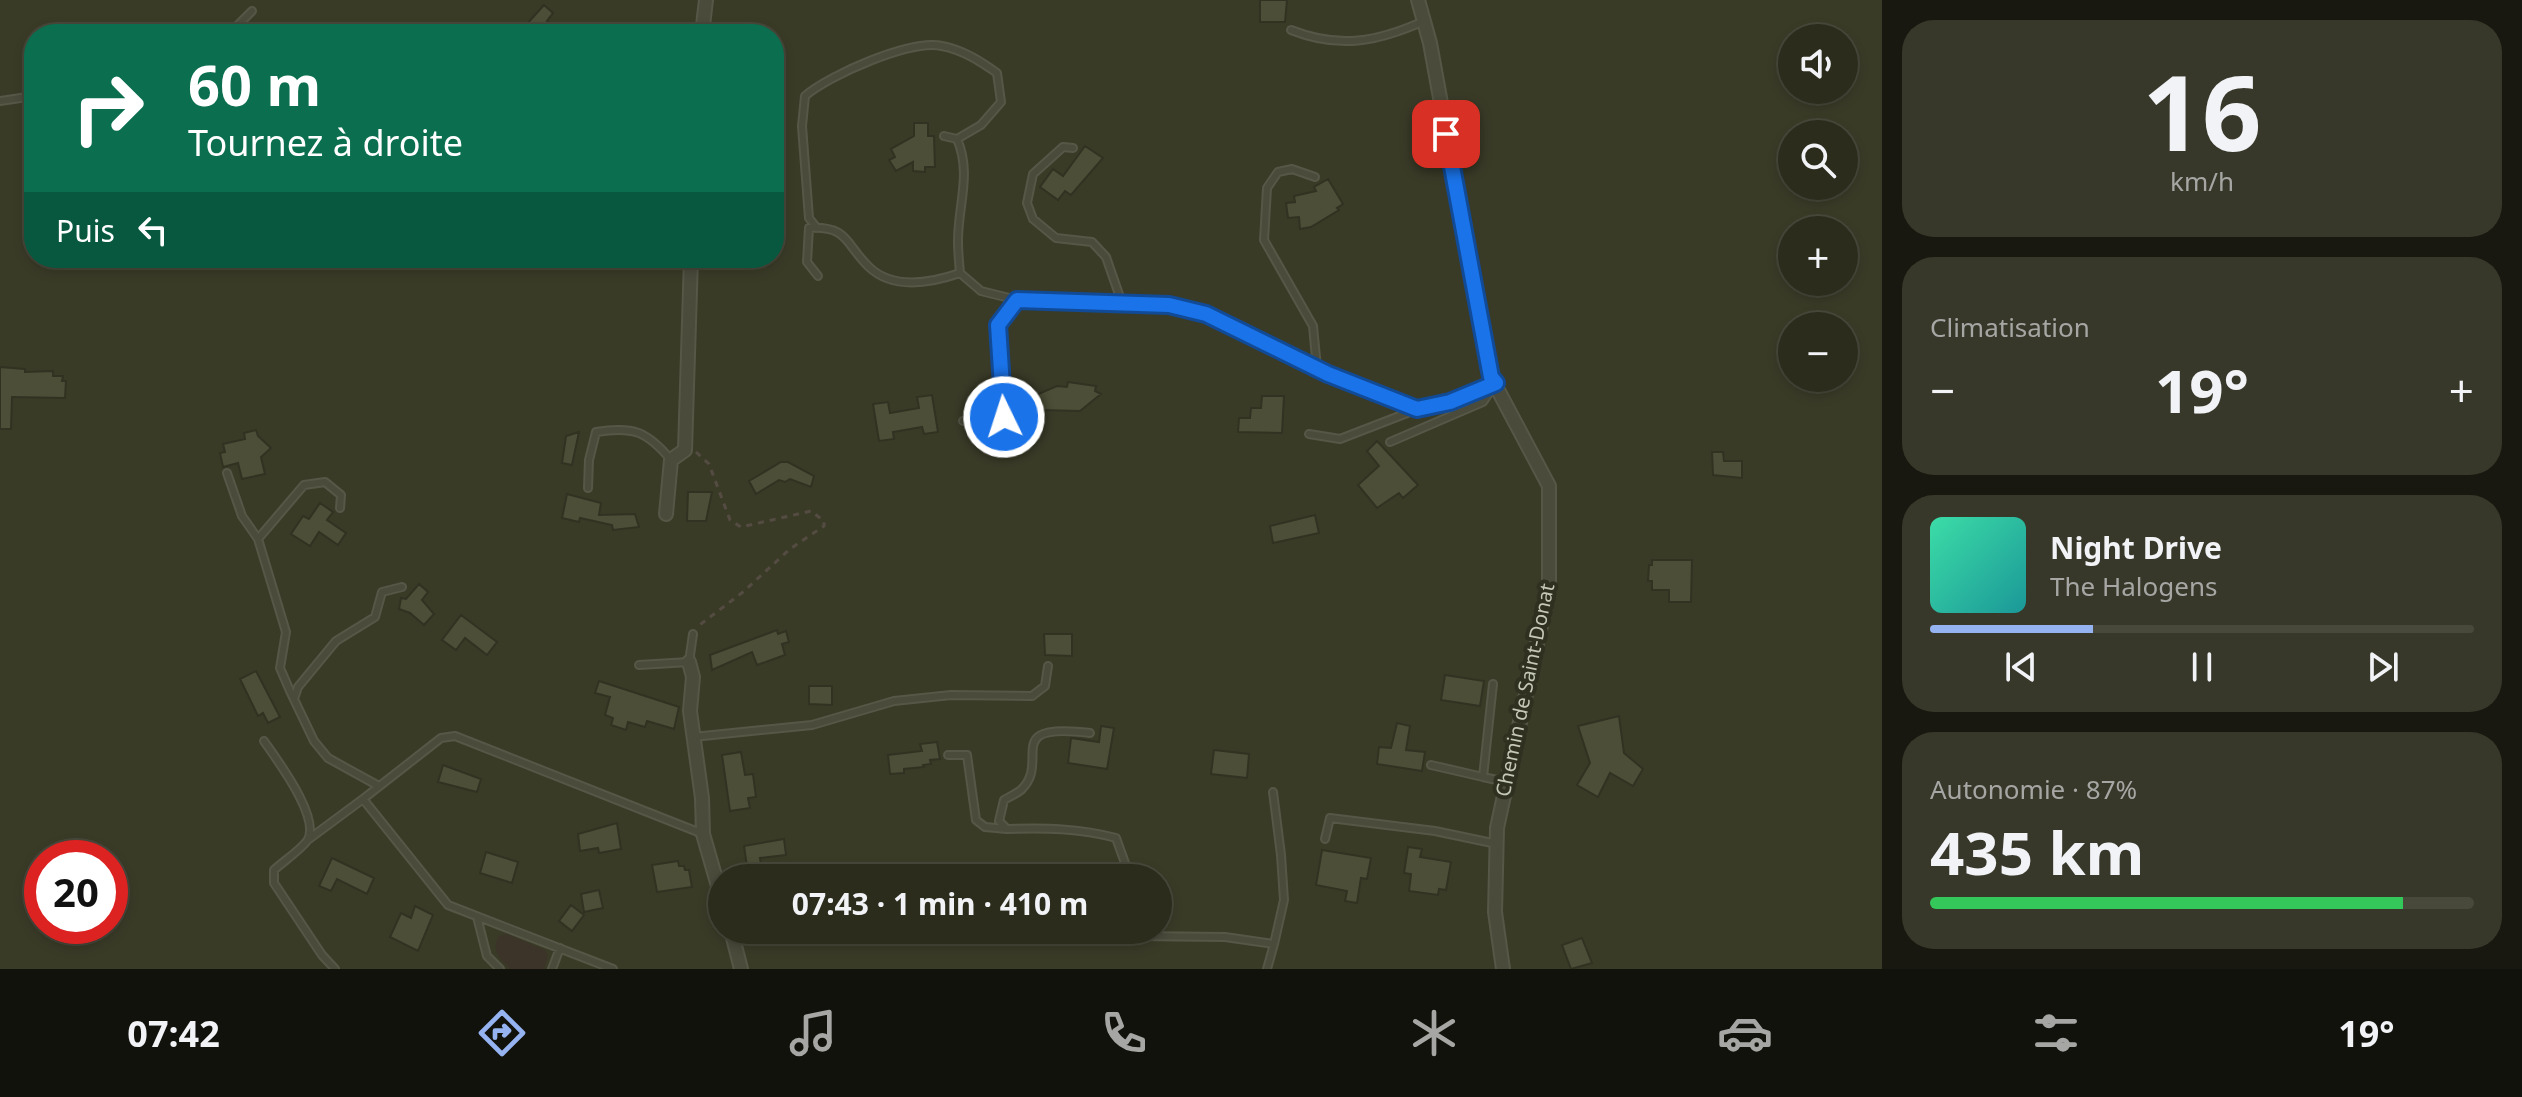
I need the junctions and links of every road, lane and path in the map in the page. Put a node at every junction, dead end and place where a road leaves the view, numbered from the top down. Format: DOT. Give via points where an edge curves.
graph roads {
  1 [pos="706,0"];
  2 [pos="1418,0"];
  3 [pos="252,11"];
  4 [pos="1424,21"];
  5 [pos="239,24"];
  6 [pos="703,24"];
  7 [pos="1291,30"];
  8 [pos="24,97"];
  9 [pos="0,101"];
  10 [pos="944,136"];
  11 [pos="957,139"];
  12 [pos="1073,148"];
  13 [pos="1315,177"];
  14 [pos="817,228"];
  15 [pos="691,268"];
  16 [pos="960,273"];
  17 [pos="818,276"];
  18 [pos="1017,300"];
  19 [pos="1122,303"];
  20 [pos="1317,368"];
  21 [pos="1496,383"];
  22 [pos="1417,409"];
  23 [pos="963,421"];
  24 [pos="1309,434"];
  25 [pos="1390,442"];
  26 [pos="686,444"];
  27 [pos="671,460"];
  28 [pos="227,473"];
  29 [pos="588,488"];
  30 [pos="340,508"];
  31 [pos="666,514"];
  32 [pos="258,539"];
  33 [pos="402,587"];
  34 [pos="693,634"];
  35 [pos="689,662"];
  36 [pos="639,665"];
  37 [pos="1048,666"];
  38 [pos="1493,684"];
  39 [pos="294,699"];
  40 [pos="1090,733"];
  41 [pos="692,737"];
  42 [pos="264,741"];
  43 [pos="948,755"];
  44 [pos="1431,765"];
  45 [pos="1483,777"];
  46 [pos="1507,782"];
  47 [pos="377,785"];
  48 [pos="1273,792"];
  49 [pos="363,799"];
  50 [pos="1007,829"];
  51 [pos="703,834"];
  52 [pos="309,839"];
  53 [pos="1325,839"];
  54 [pos="1497,844"];
  55 [pos="712,864"];
  56 [pos="1125,864"];
  57 [pos="477,917"];
  58 [pos="1172,936"];
  59 [pos="735,944"];
  60 [pos="1274,944"];
  61 [pos="560,948"];
  62 [pos="335,969"];
  63 [pos="500,969"];
  64 [pos="552,969"];
  65 [pos="613,969"];
  66 [pos="741,969"];
  67 [pos="1267,969"];
  68 [pos="1503,969"];
  1 -- 6 [label="street"];
  2 -- 4 [label="street, Chemin de Saint-Donat"];
  3 -- 5 [label="lane"];
  4 -- 7 [label="lane" via="1379,40 1345,42"];
  4 -- 21 [label="street, Chemin de Saint-Donat"];
  8 -- 9 [label="lane"];
  10 -- 11 [label="lane"];
  11 -- 14 [label="lane" via="981,125 1001,102 997,73 968,54 939,44 901,51 821,82 805,96 802,126 809,218"];
  11 -- 16 [label="lane" via="964,155"];
  12 -- 19 [label="lane" via="1063,147 1033,174 1027,203 1033,219 1056,238 1092,242 1106,257"];
  13 -- 20 [label="lane" via="1292,169 1278,172 1267,188 1264,240 1313,326"];
  14 -- 16 [label="lane" via="834,229 849,238 881,276 936,282"];
  14 -- 17 [label="lane" via="809,228 807,262"];
  15 -- 26 [label="street"];
  16 -- 18 [label="lane" via="981,291"];
  18 -- 19 [label="lane"];
  18 -- 23 [label="lane" via="998,325 1004,417"];
  19 -- 20 [label="lane" via="1169,305 1206,314"];
  20 -- 22 [label="lane"];
  21 -- 22 [label="lane"];
  21 -- 25 [label="lane" via="1483,402"];
  21 -- 46 [label="street, Chemin de Saint-Donat" via="1549,486 1549,588"];
  22 -- 24 [label="lane" via="1340,439"];
  26 -- 27 [label="street"];
  26 -- 34 [label="path" via="709,464 736,525 811,511 824,521 821,530 801,540 706,617"];
  27 -- 29 [label="lane" via="653,438 623,428 596,432"];
  27 -- 31 [label="street"];
  28 -- 32 [label="lane" via="242,516"];
  30 -- 32 [label="lane" via="341,495 325,482 304,485"];
  32 -- 39 [label="lane" via="286,632 280,668"];
  33 -- 39 [label="lane" via="382,592 375,617 336,641"];
  34 -- 35 [label="lane"];
  35 -- 36 [label="lane"];
  35 -- 41 [label="street"];
  37 -- 41 [label="lane" via="1045,686 1032,696 894,701 812,725"];
  38 -- 45 [label="lane"];
  39 -- 47 [label="lane" via="328,758"];
  40 -- 50 [label="lane" via="1041,733 1033,743 1023,789 1004,800 999,821"];
  41 -- 51 [label="street"];
  42 -- 52 [label="lane" via="311,823"];
  43 -- 50 [label="lane" via="967,755 976,820 985,827"];
  44 -- 45 [label="lane"];
  45 -- 46 [label="lane"];
  46 -- 54 [label="street, Chemin de Saint-Donat"];
  47 -- 49 [label="lane"];
  47 -- 51 [label="lane" via="441,738 455,736"];
  48 -- 60 [label="lane" via="1284,900"];
  49 -- 52 [label="lane"];
  49 -- 57 [label="lane" via="448,905"];
  50 -- 56 [label="lane" via="1092,831 1116,838"];
  51 -- 55 [label="street"];
  52 -- 62 [label="lane" via="274,870 274,883"];
  53 -- 54 [label="lane" via="1330,818"];
  54 -- 68 [label="street, Chemin de Saint-Donat" via="1495,912"];
  57 -- 61 [label="lane"];
  57 -- 63 [label="lane" via="487,956"];
  58 -- 60 [label="lane"];
  59 -- 66 [label="street"];
  60 -- 67 [label="lane"];
  61 -- 64 [label="lane"];
  61 -- 65 [label="lane"];
}
